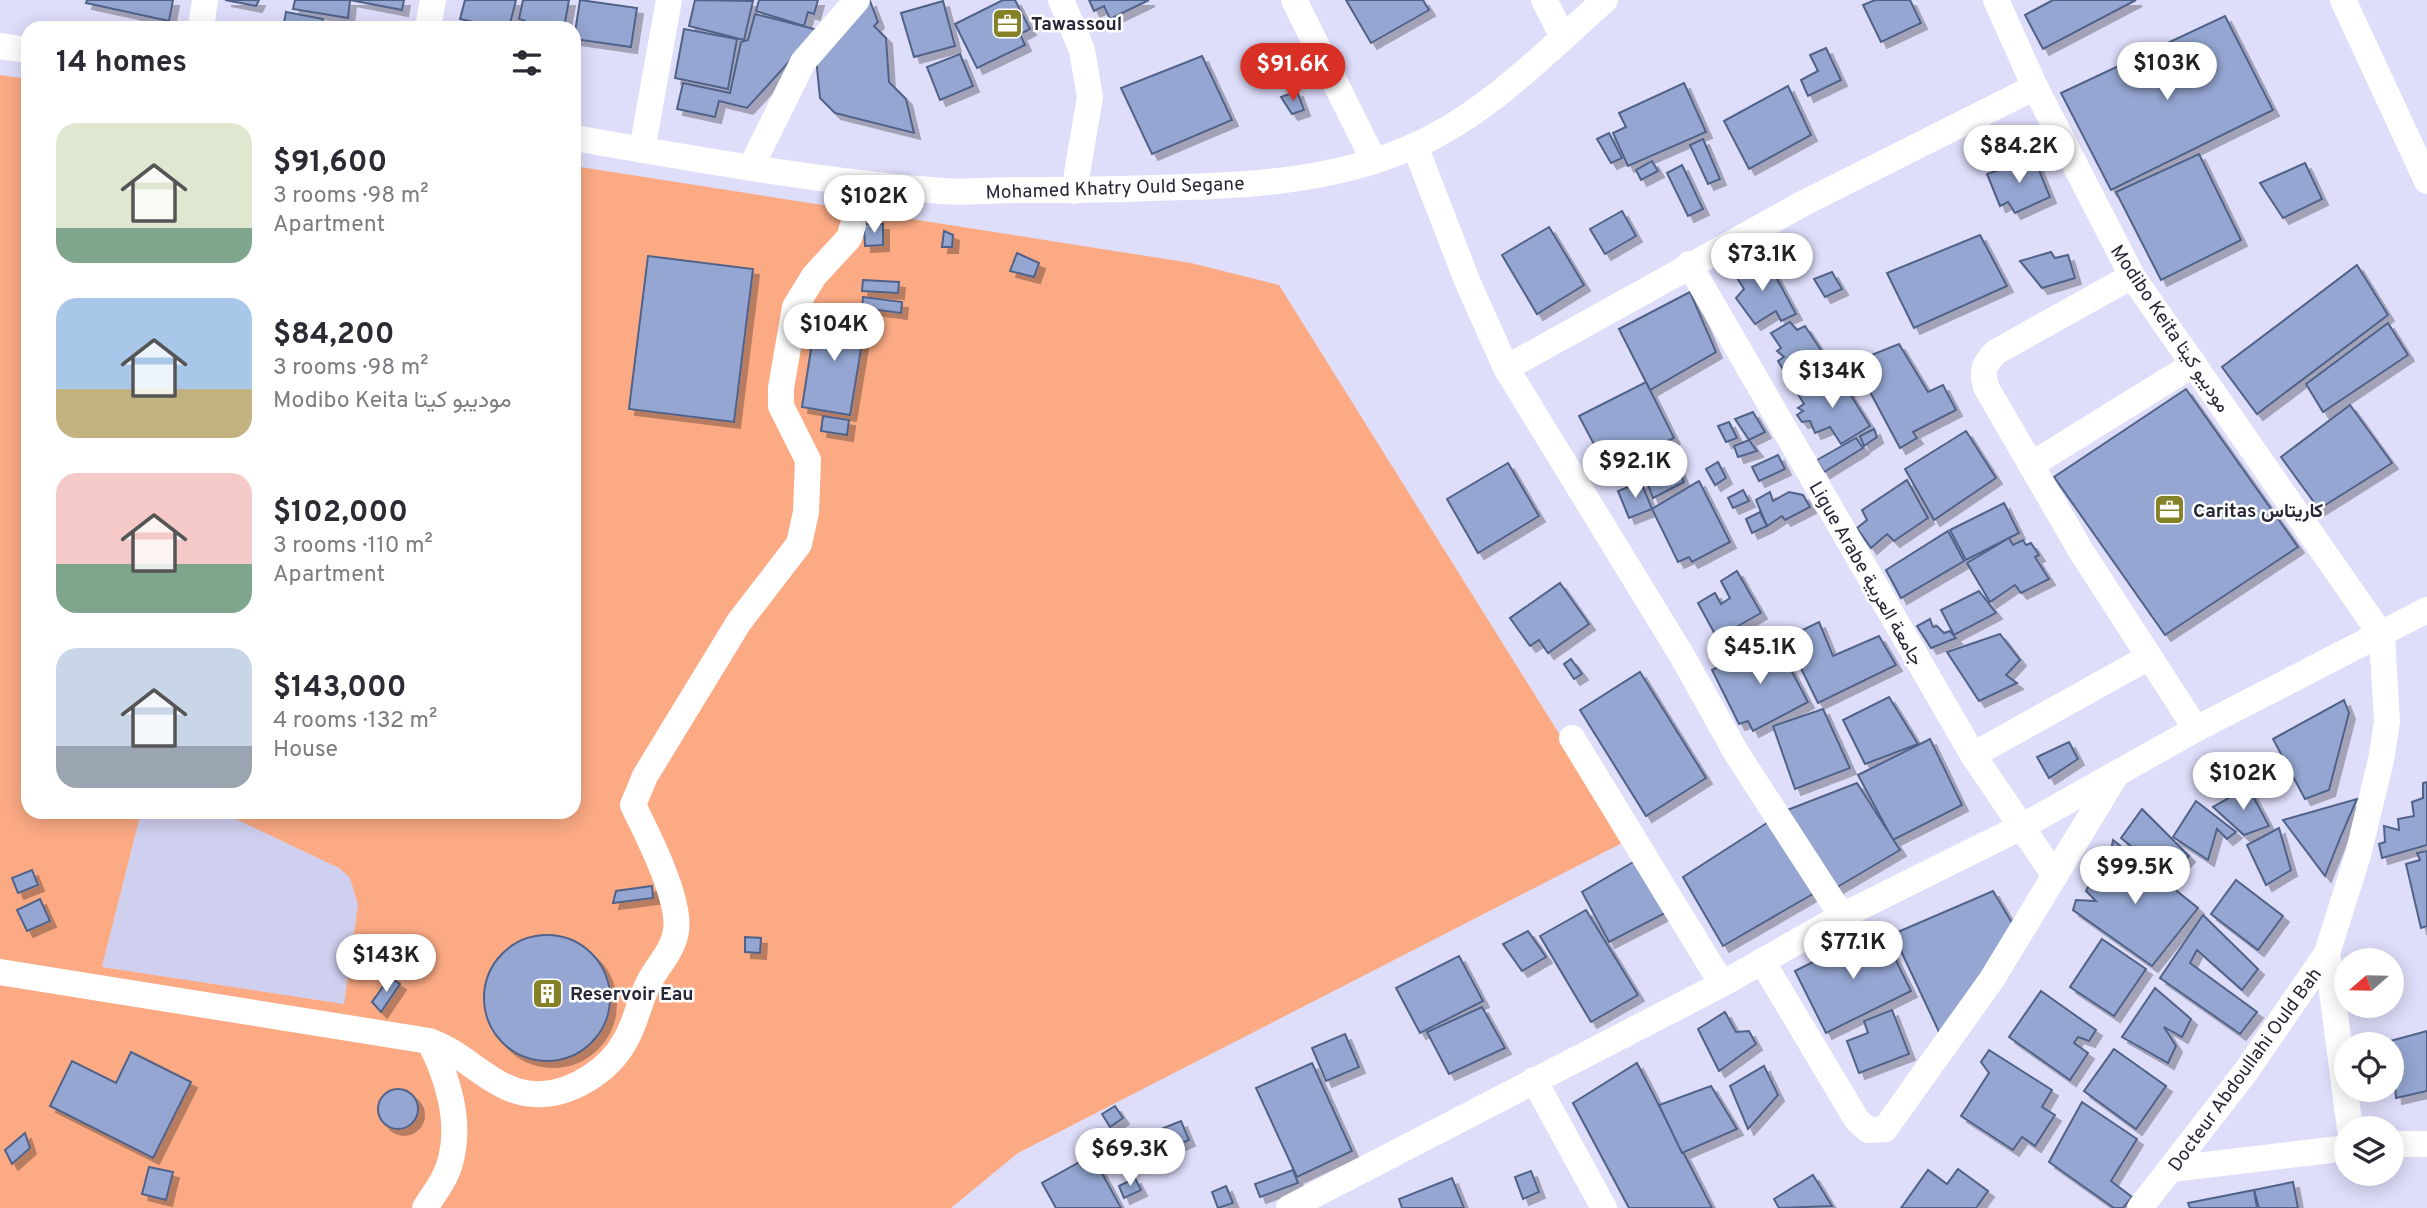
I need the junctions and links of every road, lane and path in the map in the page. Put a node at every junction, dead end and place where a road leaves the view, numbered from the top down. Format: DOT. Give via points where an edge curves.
graph roads {
  1 [pos="205,0"];
  2 [pos="433,0"];
  3 [pos="669,0"];
  4 [pos="857,0"];
  5 [pos="1060,0"];
  6 [pos="1294,0"];
  7 [pos="1544,0"];
  8 [pos="1605,0"];
  9 [pos="1996,0"];
  10 [pos="2343,0"];
  11 [pos="202,21"];
  12 [pos="429,21"];
  13 [pos="1563,37"];
  14 [pos="0,46"];
  15 [pos="21,49"];
  16 [pos="2035,87"];
  17 [pos="581,139"];
  18 [pos="1415,146"];
  19 [pos="642,150"];
  20 [pos="1374,161"];
  21 [pos="751,167"];
  22 [pos="2427,181"];
  23 [pos="1074,191"];
  24 [pos="853,225"];
  25 [pos="1689,264"];
  26 [pos="2132,276"];
  27 [pos="2194,365"];
  28 [pos="1506,368"];
  29 [pos="2031,465"];
  30 [pos="2427,610"];
  31 [pos="2382,636"];
  32 [pos="2149,657"];
  33 [pos="2196,730"];
  34 [pos="1572,738"];
  35 [pos="1973,755"];
  36 [pos="2115,777"];
  37 [pos="2021,827"];
  38 [pos="2055,876"];
  39 [pos="1842,916"];
  40 [pos="2327,953"];
  41 [pos="1762,961"];
  42 [pos="0,972"];
  43 [pos="1722,984"];
  44 [pos="429,1041"];
  45 [pos="1534,1080"];
  46 [pos="2348,1116"];
  47 [pos="2404,1144"];
  48 [pos="2427,1144"];
  49 [pos="2334,1150"];
  50 [pos="2172,1169"];
  51 [pos="425,1208"];
  52 [pos="1289,1208"];
  53 [pos="1604,1208"];
  54 [pos="2140,1208"];
  1 -- 11 [label="street"];
  2 -- 12 [label="street"];
  3 -- 19 [label="street"];
  4 -- 21 [label="street" via="803,62"];
  5 -- 23 [label="street" via="1082,50 1090,97"];
  6 -- 20 [label="street"];
  7 -- 13 [label="street"];
  8 -- 13 [label="street, Mohamed Khatry Ould Segane"];
  9 -- 16 [label="street, Modibo Keita موديبو كيتا"];
  10 -- 22 [label="street"];
  13 -- 18 [label="street, Mohamed Khatry Ould Segane" via="1513,82"];
  14 -- 15 [label="street"];
  16 -- 25 [label="street"];
  16 -- 26 [label="street, Modibo Keita موديبو كيتا"];
  17 -- 19 [label="street, Mohamed Khatry Ould Segane"];
  18 -- 20 [label="street, Mohamed Khatry Ould Segane"];
  18 -- 28 [label="street"];
  19 -- 21 [label="street, Mohamed Khatry Ould Segane"];
  20 -- 23 [label="street, Mohamed Khatry Ould Segane" via="1329,174 1231,186"];
  21 -- 23 [label="street, Mohamed Khatry Ould Segane" via="946,192"];
  24 -- 44 [label="street" via="849,238 814,276 794,307 781,406 808,460 806,512 799,544 739,622 645,776 633,806 670,888 677,930 664,963 641,998 626,1041 613,1059 590,1077 543,1094 500,1084 448,1047"];
  25 -- 28 [label="street"];
  25 -- 35 [label="street, Ligue Arabe جامعة العربية"];
  26 -- 27 [label="street, Modibo Keita موديبو كيتا"];
  26 -- 29 [label="street" via="1985,362 1982,375 1986,387"];
  27 -- 29 [label="street"];
  27 -- 31 [label="street, Modibo Keita موديبو كيتا"];
  28 -- 39 [label="street" via="1737,754"];
  29 -- 32 [label="street"];
  30 -- 31 [label="street"];
  31 -- 33 [label="street"];
  31 -- 40 [label="street, Docteur Abdoullahi Ould Bah" via="2388,722 2358,855"];
  32 -- 33 [label="street"];
  32 -- 35 [label="street"];
  33 -- 36 [label="street"];
  34 -- 43 [label="street"];
  35 -- 37 [label="street, Ligue Arabe جامعة العربية"];
  36 -- 37 [label="street"];
  36 -- 38 [label="street"];
  37 -- 38 [label="street, Ligue Arabe جامعة العربية"];
  37 -- 39 [label="street"];
  38 -- 41 [label="street" via="1992,979 1892,1121 1875,1132 1857,1120"];
  39 -- 41 [label="street"];
  40 -- 46 [label="street"];
  40 -- 50 [label="street, Docteur Abdoullahi Ould Bah"];
  41 -- 43 [label="street"];
  42 -- 44 [label="street"];
  43 -- 45 [label="street"];
  44 -- 51 [label="street" via="449,1091 453,1136 444,1180"];
  45 -- 52 [label="street"];
  45 -- 53 [label="street"];
  47 -- 48 [label="street"];
  49 -- 50 [label="street"];
  50 -- 54 [label="street, Docteur Abdoullahi Ould Bah"];
}
